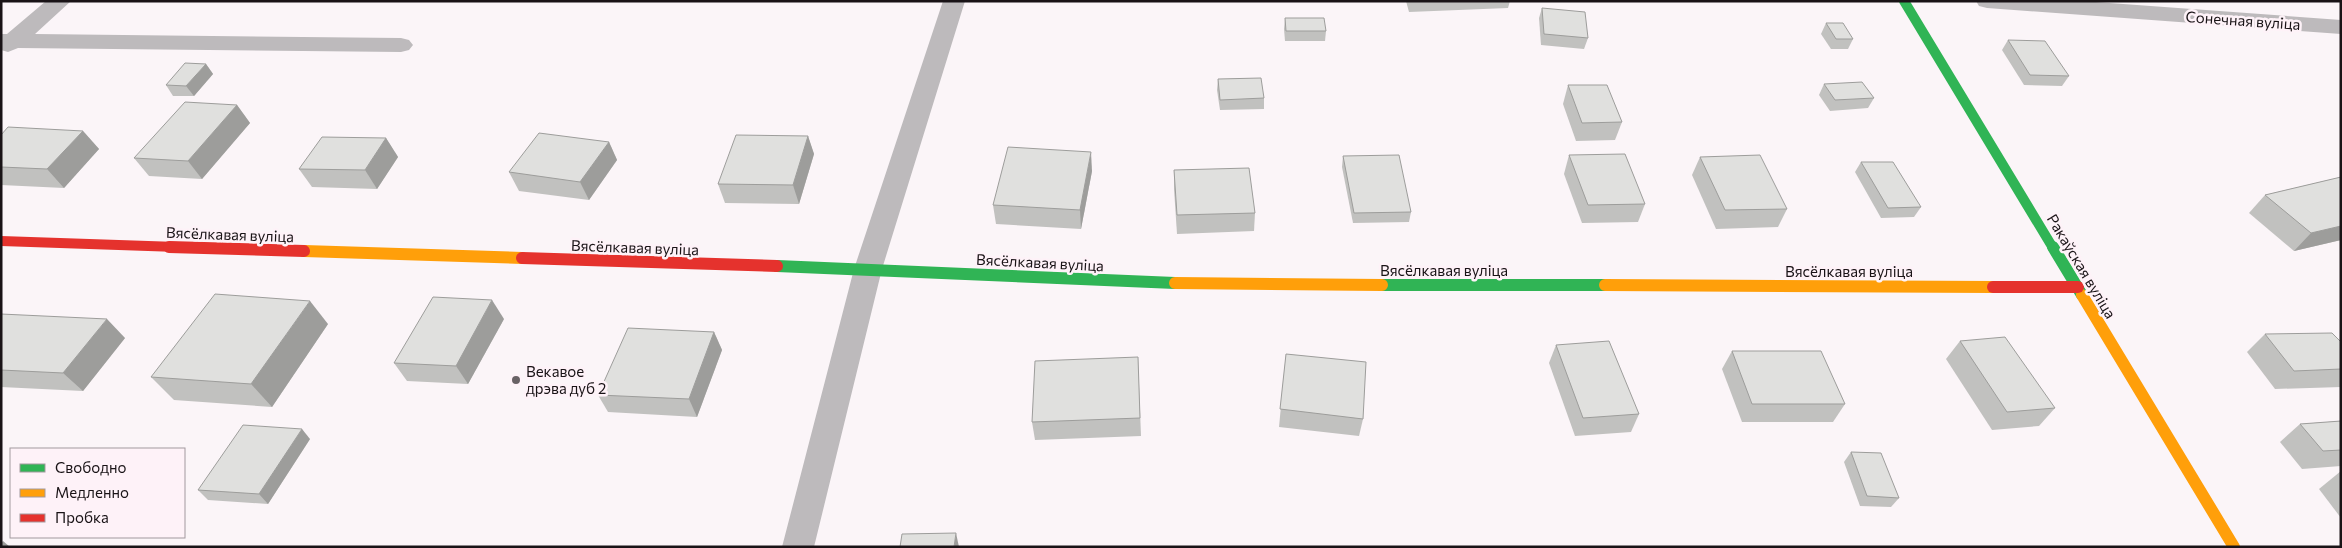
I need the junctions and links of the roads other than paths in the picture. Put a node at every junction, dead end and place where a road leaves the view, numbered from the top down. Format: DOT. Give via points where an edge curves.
graph roads {
  1 [pos="60,1"];
  2 [pos="954,1"];
  3 [pos="1904,1"];
  4 [pos="1987,1"];
  5 [pos="2341,27"];
  6 [pos="5,44"];
  7 [pos="401,45"];
  8 [pos="1,241"];
  9 [pos="868,269"];
  10 [pos="2078,287"];
  11 [pos="798,547"];
  12 [pos="2234,547"];
  1 -- 6 [label="street"];
  2 -- 9 [label="street"];
  3 -- 10 [label="street, Ракаўская вуліца"];
  4 -- 5 [label="street, Сонечная вуліца"];
  6 -- 7 [label="street"];
  8 -- 9 [label="street, Вясёлкавая вуліца"];
  9 -- 10 [label="street, Вясёлкавая вуліца" via="1205,284"];
  9 -- 11 [label="street"];
  10 -- 12 [label="street, Ракаўская вуліца"];
}
